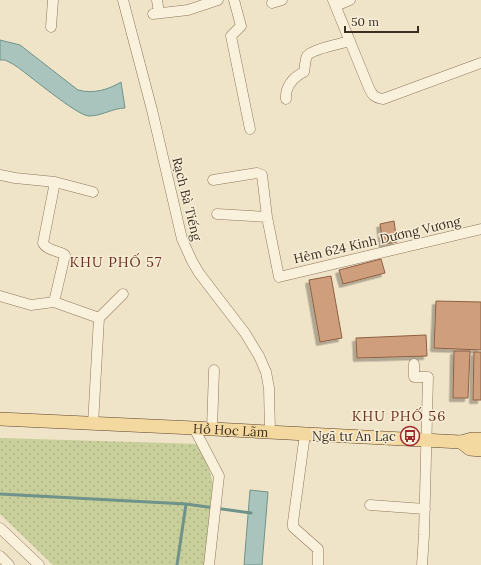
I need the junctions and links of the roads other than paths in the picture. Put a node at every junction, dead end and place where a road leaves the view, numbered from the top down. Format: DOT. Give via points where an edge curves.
graph roads {
  1 [pos="53,0"];
  2 [pos="117,0"];
  3 [pos="123,0"];
  4 [pos="157,0"];
  5 [pos="218,0"];
  6 [pos="234,0"];
  7 [pos="350,0"];
  8 [pos="334,3"];
  9 [pos="51,27"];
  10 [pos="350,41"];
  11 [pos="481,63"];
  12 [pos="286,99"];
  13 [pos="250,129"];
  14 [pos="0,175"];
  15 [pos="213,180"];
  16 [pos="55,182"];
  17 [pos="93,192"];
  18 [pos="217,214"];
  19 [pos="267,217"];
  20 [pos="481,229"];
  21 [pos="123,294"];
  22 [pos="0,296"];
  23 [pos="54,302"];
  24 [pos="99,318"];
  25 [pos="414,364"];
  26 [pos="214,370"];
  27 [pos="0,419"];
  28 [pos="93,424"];
  29 [pos="194,428"];
  30 [pos="212,429"];
  31 [pos="268,432"];
  32 [pos="305,434"];
  33 [pos="481,439"];
  34 [pos="426,440"];
  35 [pos="461,442"];
  36 [pos="481,450"];
  37 [pos="370,505"];
  38 [pos="425,509"];
  39 [pos="0,528"];
  40 [pos="0,556"];
  41 [pos="9,565"];
  42 [pos="39,565"];
  43 [pos="209,565"];
  44 [pos="318,565"];
  45 [pos="422,565"];
  1 -- 9 [label="street"];
  2 -- 31 [label="street, Rạch Bà Tiếng" via="177,241 194,276 240,336 258,366 264,389"];
  3 -- 31 [label="street, Rạch Bà Tiếng" via="182,239 199,273 245,333 259,356 269,388"];
  4 -- 5 [label="street" via="156,14 188,10"];
  6 -- 13 [label="street" via="241,26 232,36"];
  7 -- 8 [label="street"];
  8 -- 10 [label="street"];
  10 -- 11 [label="street" via="372,95 377,98 383,99"];
  10 -- 12 [label="street" via="311,52 306,58 304,72 296,76 290,84"];
  14 -- 16 [label="street"];
  15 -- 19 [label="street" via="261,174"];
  16 -- 17 [label="street"];
  16 -- 23 [label="street" via="43,243 47,248 65,255"];
  18 -- 19 [label="street"];
  19 -- 20 [label="street, Hẻm 624 Kinh Dương Vương" via="279,277"];
  21 -- 24 [label="street"];
  22 -- 23 [label="street" via="31,305"];
  23 -- 24 [label="street"];
  24 -- 28 [label="street"];
  25 -- 34 [label="street" via="414,376 428,377"];
  26 -- 30 [label="street"];
  27 -- 28 [label="main road, Hồ Học Lãm"];
  28 -- 29 [label="main road, Hồ Học Lãm"];
  29 -- 30 [label="main road, Hồ Học Lãm"];
  29 -- 43 [label="street" via="219,476"];
  30 -- 31 [label="main road, Hồ Học Lãm"];
  31 -- 32 [label="main road, Hồ Học Lãm"];
  32 -- 34 [label="main road, Hồ Học Lãm"];
  32 -- 44 [label="street" via="293,527 318,549"];
  33 -- 35 [label="main road, Hồ Học Lãm"];
  34 -- 35 [label="main road, Hồ Học Lãm"];
  34 -- 38 [label="street"];
  35 -- 36 [label="main road, Hồ Học Lãm" via="470,449"];
  37 -- 38 [label="street"];
  38 -- 45 [label="street"];
  39 -- 42 [label="street"];
  40 -- 41 [label="street"];
}
